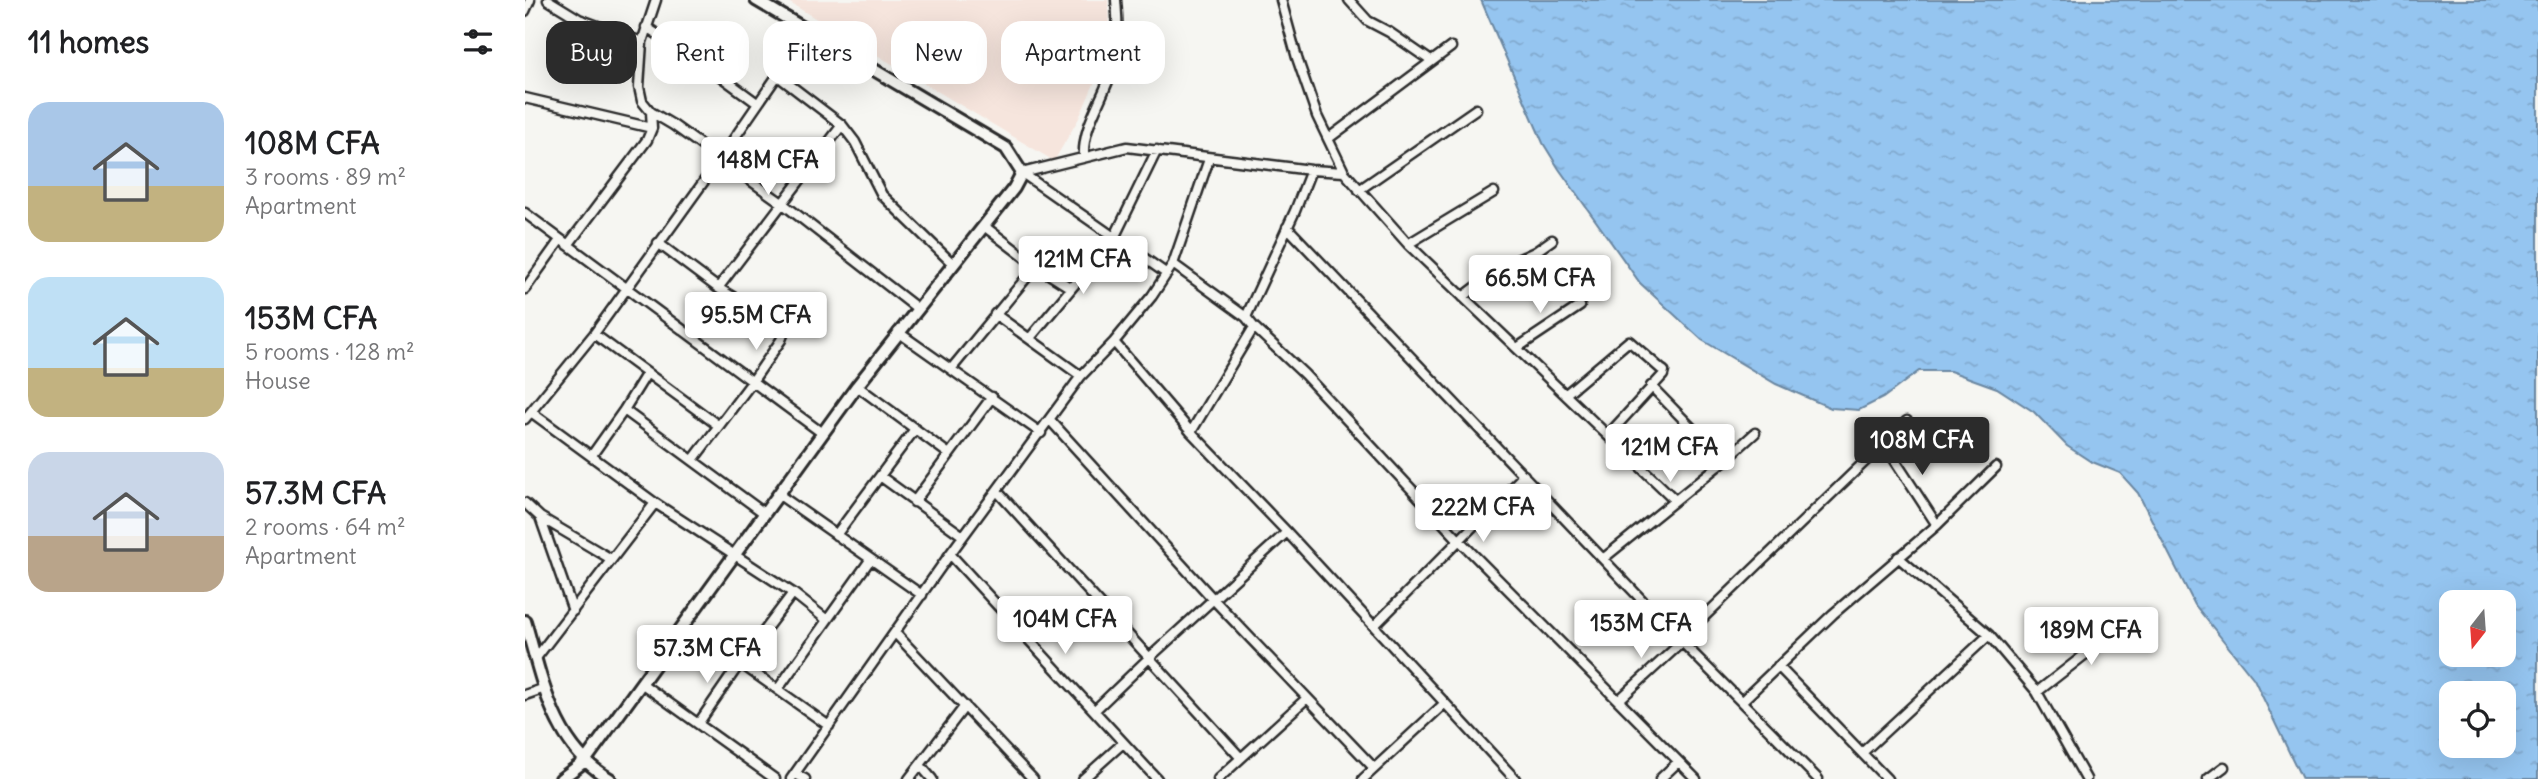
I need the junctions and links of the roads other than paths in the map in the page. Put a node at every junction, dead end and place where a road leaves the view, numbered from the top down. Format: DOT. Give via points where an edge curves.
graph roads {
  1 [pos="530,0"];
  2 [pos="548,0"];
  3 [pos="656,0"];
  4 [pos="757,0"];
  5 [pos="1116,0"];
  6 [pos="1281,0"];
  7 [pos="1349,0"];
  8 [pos="525,12"];
  9 [pos="792,21"];
  10 [pos="646,27"];
  11 [pos="642,42"];
  12 [pos="1451,47"];
  13 [pos="1431,61"];
  14 [pos="877,72"];
  15 [pos="772,84"];
  16 [pos="788,84"];
  17 [pos="525,98"];
  18 [pos="757,103"];
  19 [pos="1476,109"];
  20 [pos="651,112"];
  21 [pos="842,125"];
  22 [pos="652,128"];
  23 [pos="1329,138"];
  24 [pos="1157,150"];
  25 [pos="1084,157"];
  26 [pos="720,159"];
  27 [pos="1209,159"];
  28 [pos="1311,170"];
  29 [pos="1344,172"];
  30 [pos="1022,173"];
  31 [pos="1359,190"];
  32 [pos="1494,192"];
  33 [pos="782,203"];
  34 [pos="525,213"];
  35 [pos="984,226"];
  36 [pos="1287,227"];
  37 [pos="1115,236"];
  38 [pos="1552,240"];
  39 [pos="564,242"];
  40 [pos="658,243"];
  41 [pos="1408,244"];
  42 [pos="952,263"];
  43 [pos="1173,264"];
  44 [pos="1037,266"];
  45 [pos="1167,274"];
  46 [pos="718,288"];
  47 [pos="1071,288"];
  48 [pos="525,289"];
  49 [pos="625,289"];
  50 [pos="1463,297"];
  51 [pos="1580,306"];
  52 [pos="918,309"];
  53 [pos="995,314"];
  54 [pos="1246,317"];
  55 [pos="1254,327"];
  56 [pos="898,332"];
  57 [pos="594,334"];
  58 [pos="1030,338"];
  59 [pos="1114,342"];
  60 [pos="1517,348"];
  61 [pos="952,368"];
  62 [pos="647,373"];
  63 [pos="1081,376"];
  64 [pos="752,382"];
  65 [pos="856,386"];
  66 [pos="1651,386"];
  67 [pos="1566,394"];
  68 [pos="992,397"];
  69 [pos="625,410"];
  70 [pos="528,415"];
  71 [pos="1050,420"];
  72 [pos="1907,421"];
  73 [pos="719,426"];
  74 [pos="915,429"];
  75 [pos="1191,432"];
  76 [pos="822,433"];
  77 [pos="1041,433"];
  78 [pos="1755,433"];
  79 [pos="1608,435"];
  80 [pos="1883,442"];
  81 [pos="949,454"];
  82 [pos="592,455"];
  83 [pos="693,460"];
  84 [pos="1724,461"];
  85 [pos="1996,467"];
  86 [pos="1524,475"];
  87 [pos="880,476"];
  88 [pos="997,491"];
  89 [pos="778,494"];
  90 [pos="1674,499"];
  91 [pos="914,502"];
  92 [pos="525,503"];
  93 [pos="655,503"];
  94 [pos="764,513"];
  95 [pos="540,517"];
  96 [pos="1937,526"];
  97 [pos="1287,532"];
  98 [pos="836,535"];
  99 [pos="963,536"];
  100 [pos="1458,539"];
  101 [pos="950,554"];
  102 [pos="735,556"];
  103 [pos="1898,557"];
  104 [pos="1604,558"];
  105 [pos="611,559"];
  106 [pos="870,559"];
  107 [pos="793,593"];
  108 [pos="922,594"];
  109 [pos="1214,600"];
  110 [pos="573,611"];
  111 [pos="827,620"];
  112 [pos="525,621"];
  113 [pos="2128,621"];
  114 [pos="1374,626"];
  115 [pos="896,634"];
  116 [pos="1989,635"];
  117 [pos="1681,641"];
  118 [pos="1149,657"];
  119 [pos="536,659"];
  120 [pos="740,663"];
  121 [pos="1778,666"];
  122 [pos="641,683"];
  123 [pos="545,688"];
  124 [pos="778,689"];
  125 [pos="2037,692"];
  126 [pos="525,695"];
  127 [pos="1307,698"];
  128 [pos="1619,700"];
  129 [pos="1742,701"];
  130 [pos="1445,703"];
  131 [pos="965,706"];
  132 [pos="1095,710"];
  133 [pos="698,724"];
  134 [pos="829,726"];
  135 [pos="1123,743"];
  136 [pos="1863,752"];
  137 [pos="1240,757"];
  138 [pos="585,761"];
  139 [pos="1678,762"];
  140 [pos="920,765"];
  141 [pos="2224,767"];
  142 [pos="1374,768"];
  143 [pos="576,774"];
  144 [pos="793,777"];
  145 [pos="561,779"];
  146 [pos="610,779"];
  147 [pos="775,779"];
  148 [pos="805,779"];
  149 [pos="909,779"];
  150 [pos="932,779"];
  151 [pos="1033,779"];
  152 [pos="1083,779"];
  153 [pos="1157,779"];
  154 [pos="1218,779"];
  155 [pos="1363,779"];
  156 [pos="1515,779"];
  157 [pos="1660,779"];
  158 [pos="1696,779"];
  159 [pos="1818,779"];
  160 [pos="1887,779"];
  161 [pos="2086,779"];
  162 [pos="2208,779"];
  1 -- 8 [label="street"];
  2 -- 11 [label="street" via="579,19"];
  3 -- 10 [label="street"];
  4 -- 9 [label="main road"];
  5 -- 25 [label="street" via="1117,50 1087,131"];
  6 -- 23 [label="street" via="1317,116"];
  7 -- 13 [label="street" via="1368,21"];
  10 -- 11 [label="street"];
  10 -- 18 [label="street"];
  11 -- 20 [label="street" via="639,93"];
  12 -- 13 [label="street"];
  13 -- 23 [label="street"];
  14 -- 30 [label="main road" via="1006,148"];
  15 -- 18 [label="street"];
  16 -- 21 [label="street"];
  17 -- 22 [label="street"];
  18 -- 26 [label="street"];
  19 -- 31 [label="street"];
  20 -- 22 [label="street"];
  20 -- 26 [label="street"];
  21 -- 33 [label="street"];
  21 -- 42 [label="street" via="882,195"];
  22 -- 39 [label="street"];
  23 -- 29 [label="street"];
  24 -- 25 [label="street" via="1127,147"];
  24 -- 27 [label="street"];
  24 -- 37 [label="street"];
  25 -- 30 [label="street"];
  26 -- 33 [label="street"];
  26 -- 40 [label="street"];
  27 -- 28 [label="street"];
  27 -- 43 [label="street"];
  28 -- 29 [label="street"];
  28 -- 36 [label="street"];
  29 -- 31 [label="street"];
  30 -- 35 [label="main road"];
  30 -- 37 [label="street"];
  31 -- 41 [label="street"];
  32 -- 41 [label="street"];
  33 -- 46 [label="street"];
  33 -- 52 [label="street"];
  34 -- 39 [label="street"];
  35 -- 42 [label="main road"];
  35 -- 44 [label="street"];
  36 -- 54 [label="street"];
  36 -- 86 [label="street"];
  37 -- 45 [label="street"];
  37 -- 47 [label="street"];
  38 -- 50 [label="street" via="1504,266"];
  39 -- 48 [label="street"];
  39 -- 49 [label="street"];
  40 -- 46 [label="street"];
  40 -- 49 [label="street"];
  41 -- 50 [label="street"];
  42 -- 52 [label="main road"];
  43 -- 45 [label="street"];
  43 -- 54 [label="street"];
  44 -- 47 [label="street"];
  44 -- 53 [label="street"];
  45 -- 59 [label="street"];
  46 -- 64 [label="street" via="782,328 781,340"];
  47 -- 58 [label="street"];
  49 -- 57 [label="street"];
  49 -- 64 [label="street"];
  50 -- 60 [label="street"];
  51 -- 60 [label="street"];
  52 -- 56 [label="main road"];
  53 -- 58 [label="street"];
  53 -- 61 [label="street"];
  54 -- 55 [label="street"];
  55 -- 75 [label="street"];
  55 -- 100 [label="street"];
  56 -- 61 [label="street"];
  56 -- 65 [label="main road"];
  57 -- 62 [label="street"];
  57 -- 70 [label="street"];
  58 -- 63 [label="street"];
  59 -- 63 [label="street"];
  59 -- 75 [label="street"];
  60 -- 67 [label="street"];
  61 -- 68 [label="street"];
  62 -- 69 [label="street"];
  62 -- 73 [label="street"];
  63 -- 71 [label="street"];
  64 -- 73 [label="street"];
  64 -- 76 [label="street"];
  65 -- 74 [label="street"];
  65 -- 76 [label="main road"];
  66 -- 67 [label="street" via="1664,372 1629,341"];
  66 -- 79 [label="street"];
  66 -- 84 [label="street"];
  67 -- 79 [label="street"];
  68 -- 77 [label="street"];
  68 -- 81 [label="street"];
  69 -- 82 [label="street"];
  69 -- 83 [label="street"];
  70 -- 82 [label="street"];
  71 -- 77 [label="street"];
  71 -- 109 [label="street"];
  72 -- 80 [label="street"];
  73 -- 83 [label="street"];
  74 -- 81 [label="street"];
  74 -- 87 [label="street"];
  75 -- 97 [label="street"];
  76 -- 89 [label="main road"];
  77 -- 88 [label="street"];
  78 -- 84 [label="street"];
  79 -- 90 [label="street"];
  80 -- 96 [label="street"];
  80 -- 117 [label="street"];
  81 -- 91 [label="street"];
  82 -- 93 [label="street"];
  83 -- 94 [label="street"];
  84 -- 90 [label="street"];
  85 -- 96 [label="street"];
  86 -- 100 [label="street"];
  86 -- 104 [label="street"];
  87 -- 91 [label="street"];
  87 -- 98 [label="street"];
  88 -- 99 [label="street"];
  88 -- 118 [label="street"];
  89 -- 94 [label="main road"];
  89 -- 98 [label="street"];
  90 -- 104 [label="street"];
  91 -- 99 [label="street"];
  92 -- 95 [label="street"];
  93 -- 102 [label="street"];
  93 -- 105 [label="street"];
  94 -- 102 [label="main road"];
  95 -- 105 [label="street"];
  95 -- 110 [label="street"];
  96 -- 103 [label="street"];
  97 -- 109 [label="street"];
  97 -- 114 [label="street"];
  98 -- 106 [label="street"];
  99 -- 101 [label="street"];
  100 -- 114 [label="street"];
  100 -- 128 [label="street"];
  101 -- 108 [label="street"];
  101 -- 132 [label="street"];
  102 -- 107 [label="street"];
  102 -- 122 [label="main road"];
  103 -- 116 [label="street"];
  103 -- 121 [label="street"];
  104 -- 117 [label="street"];
  105 -- 110 [label="street"];
  106 -- 108 [label="street"];
  106 -- 111 [label="street"];
  107 -- 111 [label="street"];
  107 -- 120 [label="street"];
  108 -- 115 [label="street"];
  109 -- 118 [label="street"];
  109 -- 127 [label="street"];
  110 -- 119 [label="street"];
  111 -- 124 [label="street"];
  112 -- 119 [label="main road"];
  113 -- 125 [label="street"];
  114 -- 130 [label="street"];
  115 -- 131 [label="street"];
  115 -- 134 [label="street"];
  116 -- 125 [label="street"];
  116 -- 136 [label="street"];
  117 -- 128 [label="street"];
  117 -- 129 [label="street"];
  118 -- 132 [label="street"];
  118 -- 137 [label="street"];
  119 -- 123 [label="main road"];
  120 -- 124 [label="street"];
  120 -- 133 [label="street"];
  121 -- 129 [label="street"];
  121 -- 136 [label="street"];
  122 -- 133 [label="street"];
  122 -- 138 [label="main road"];
  123 -- 126 [label="street"];
  123 -- 138 [label="main road" via="560,729"];
  124 -- 134 [label="street"];
  125 -- 161 [label="street"];
  127 -- 137 [label="street"];
  127 -- 142 [label="street"];
  128 -- 139 [label="street"];
  129 -- 159 [label="street"];
  130 -- 142 [label="street"];
  130 -- 156 [label="street"];
  131 -- 140 [label="street"];
  131 -- 151 [label="street"];
  132 -- 135 [label="street"];
  133 -- 147 [label="street"];
  134 -- 144 [label="street"];
  135 -- 152 [label="street"];
  135 -- 153 [label="street"];
  136 -- 160 [label="street"];
  137 -- 154 [label="street"];
  138 -- 143 [label="main road"];
  138 -- 146 [label="main road"];
  139 -- 157 [label="street"];
  139 -- 158 [label="street"];
  140 -- 149 [label="street"];
  140 -- 150 [label="street"];
  141 -- 162 [label="street"];
  142 -- 155 [label="street"];
  143 -- 145 [label="main road"];
  144 -- 148 [label="street"];
}
